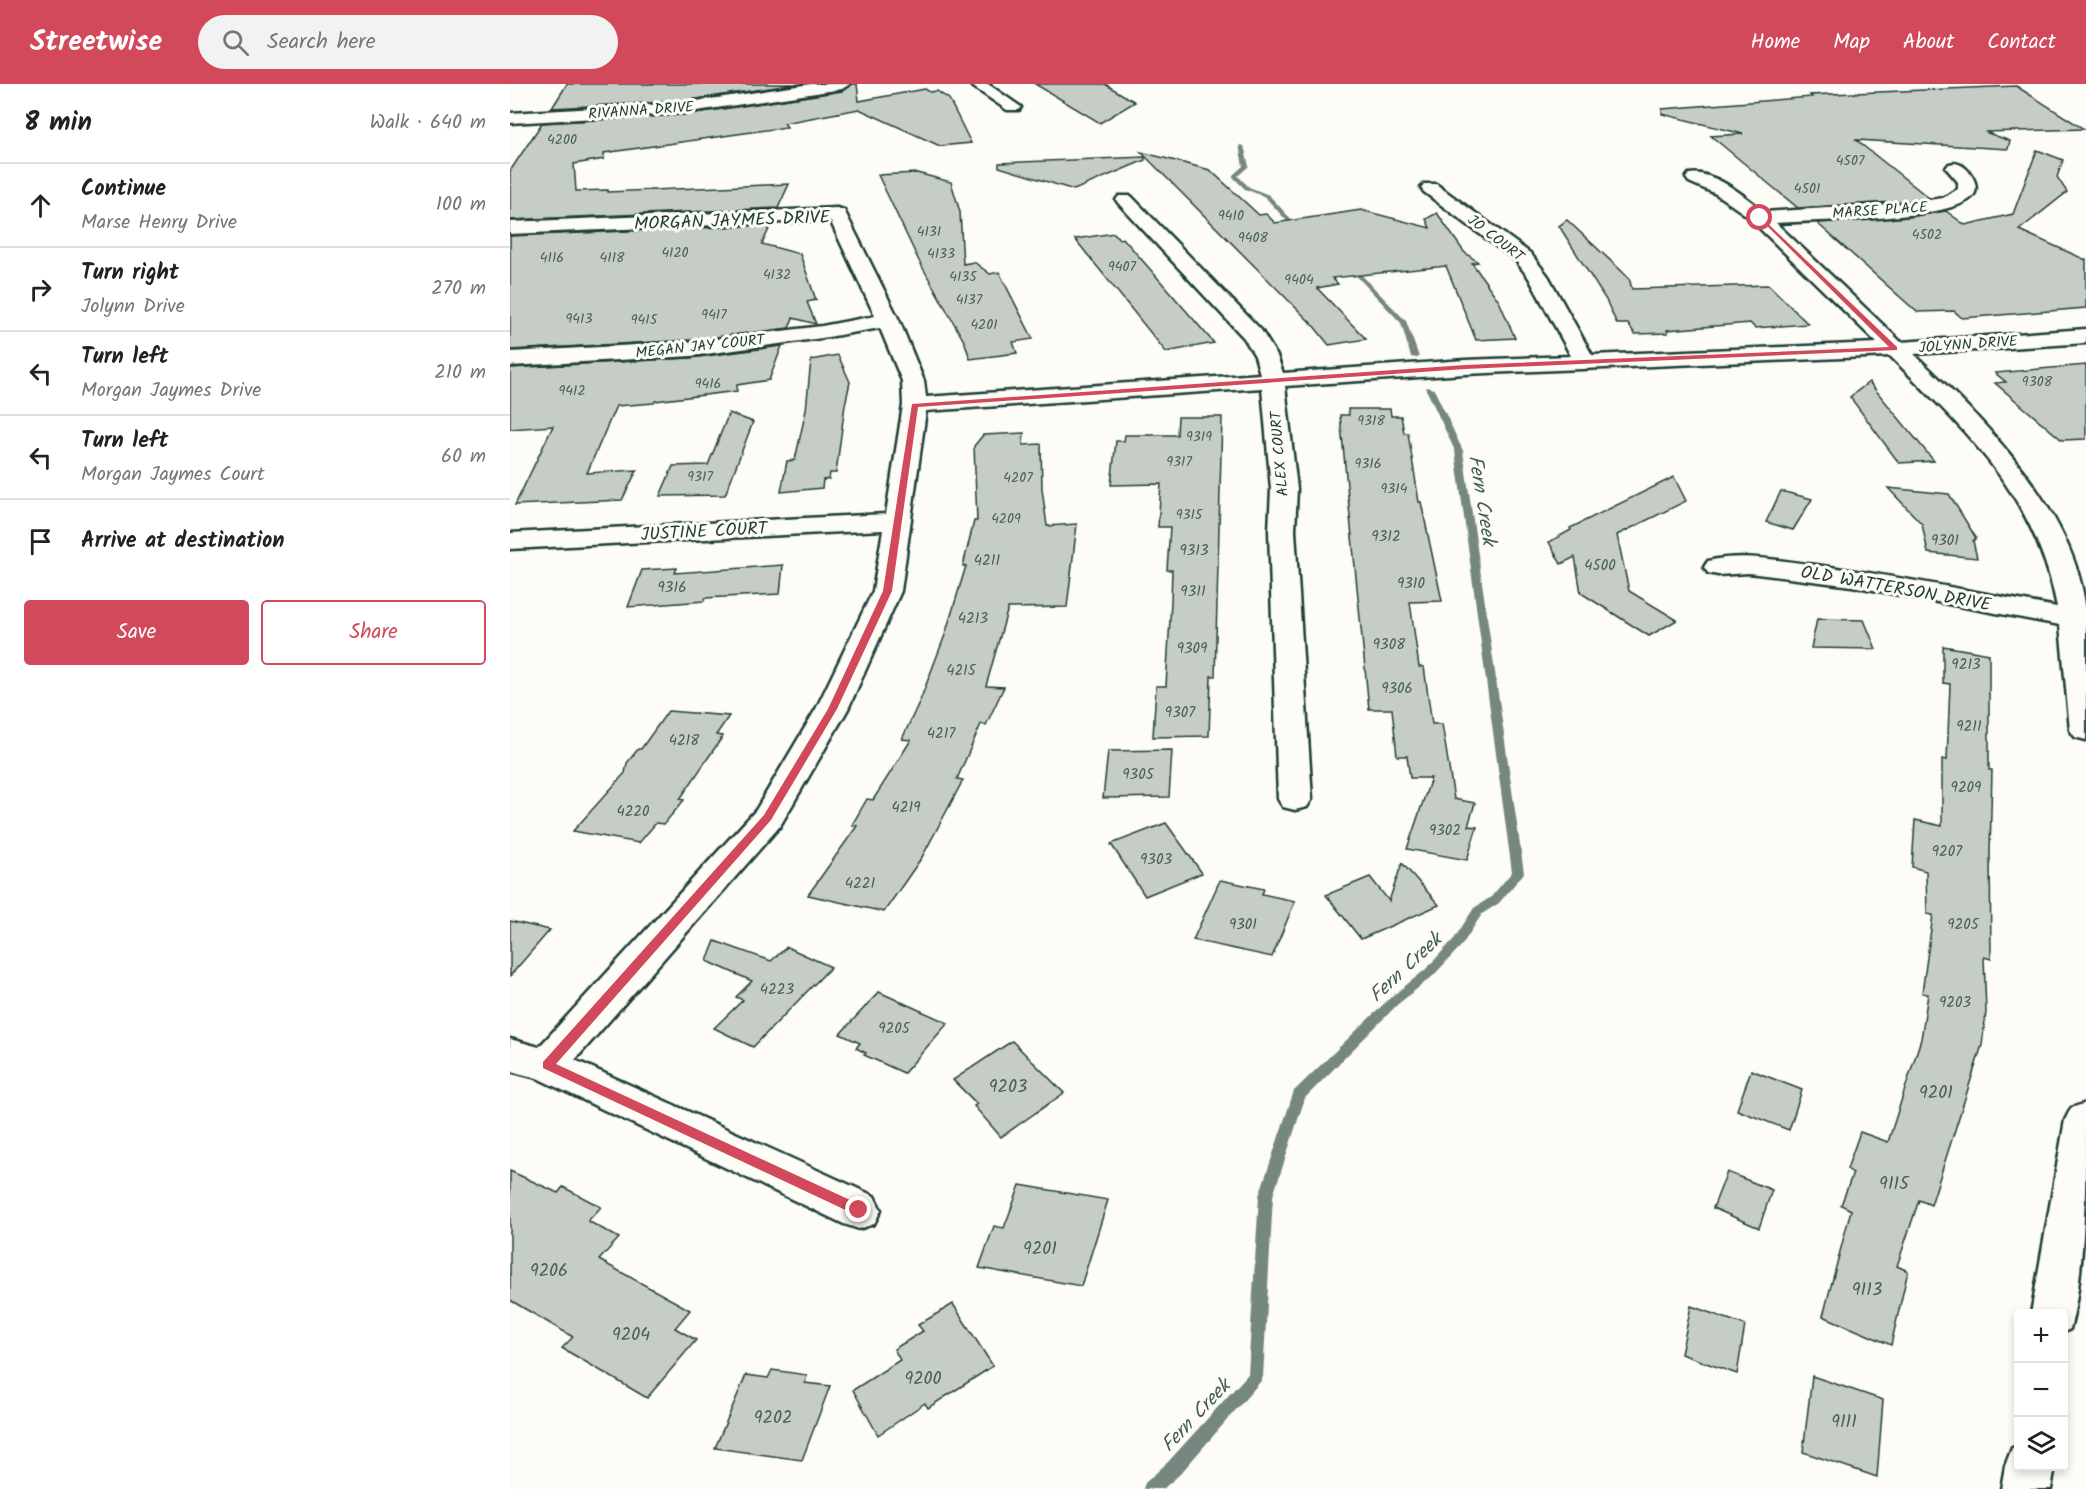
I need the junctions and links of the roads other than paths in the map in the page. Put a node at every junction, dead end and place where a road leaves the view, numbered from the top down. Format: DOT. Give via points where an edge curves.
graph roads {
  1 [pos="842,84"];
  2 [pos="977,84"];
  3 [pos="1013,107"];
  4 [pos="510,118"];
  5 [pos="1954,168"];
  6 [pos="1695,178"];
  7 [pos="1430,188"];
  8 [pos="1125,201"];
  9 [pos="1760,218"];
  10 [pos="510,228"];
  11 [pos="888,320"];
  12 [pos="2086,336"];
  13 [pos="1894,349"];
  14 [pos="510,359"];
  15 [pos="1585,362"];
  16 [pos="1272,379"];
  17 [pos="915,405"];
  18 [pos="898,521"];
  19 [pos="510,541"];
  20 [pos="1718,567"];
  21 [pos="2073,619"];
  22 [pos="2086,730"];
  23 [pos="1295,799"];
  24 [pos="529,1060"];
  25 [pos="2086,1120"];
  26 [pos="2079,1203"];
  27 [pos="859,1210"];
  28 [pos="2055,1309"];
  29 [pos="2029,1471"];
  30 [pos="2026,1489"];
  1 -- 4 [label="street, RIVANNA DRIVE" via="683,108"];
  2 -- 3 [label="street"];
  5 -- 9 [label="street, MARSE PLACE" via="1968,182 1967,189 1948,203"];
  6 -- 9 [label="street" via="1736,196"];
  7 -- 15 [label="street, JO COURT" via="1524,257"];
  8 -- 16 [label="street, ALEX COURT" via="1253,335 1266,356"];
  9 -- 13 [label="street"];
  10 -- 11 [label="street, MORGAN JAYMES DRIVE" via="837,214"];
  11 -- 14 [label="street, MEGAN JAY COURT" via="691,349"];
  11 -- 17 [label="street, MORGAN JAYMES DRIVE" via="913,381"];
  12 -- 13 [label="street, JOLYNN DRIVE"];
  13 -- 15 [label="street, JOLYNN DRIVE"];
  13 -- 21 [label="street" via="1967,418 2017,480 2044,526 2062,569"];
  15 -- 16 [label="street, JOLYNN DRIVE"];
  16 -- 17 [label="street, JOLYNN DRIVE"];
  16 -- 23 [label="street, ALEX COURT" via="1284,489 1282,531"];
  17 -- 18 [label="street, MORGAN JAYMES DRIVE"];
  18 -- 19 [label="street, JUSTINE COURT"];
  18 -- 24 [label="street, MORGAN JAYMES DRIVE" via="887,591 832,709 768,818"];
  20 -- 21 [label="street, OLD WATTERSON DRIVE" via="1749,565 1852,578"];
  21 -- 22 [label="street"];
  24 -- 27 [label="street"];
  25 -- 26 [label="street"];
  26 -- 28 [label="street"];
  29 -- 30 [label="street"];
}
